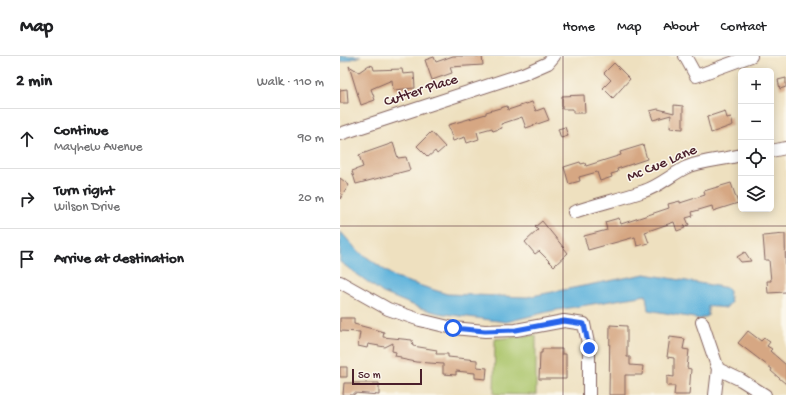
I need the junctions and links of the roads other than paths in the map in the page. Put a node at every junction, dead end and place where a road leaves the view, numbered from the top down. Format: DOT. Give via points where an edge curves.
graph roads {
  1 [pos="554,56"];
  2 [pos="685,56"];
  3 [pos="748,57"];
  4 [pos="722,61"];
  5 [pos="340,134"];
  6 [pos="786,148"];
  7 [pos="774,150"];
  8 [pos="738,157"];
  9 [pos="574,212"];
  10 [pos="340,282"];
  11 [pos="702,322"];
  12 [pos="718,369"];
  13 [pos="589,395"];
  14 [pos="715,395"];
  15 [pos="765,395"];
  1 -- 5 [label="street, Cutter Place" via="548,63 523,74"];
  2 -- 4 [label="street" via="696,76"];
  3 -- 4 [label="street"];
  6 -- 7 [label="street"];
  8 -- 9 [label="street, Mc Cue Lane" via="694,165 645,191"];
  10 -- 13 [label="street" via="388,309 453,328 485,331 516,330 564,321 584,324 589,348"];
  11 -- 12 [label="street"];
  12 -- 14 [label="street"];
  12 -- 15 [label="street"];
}
